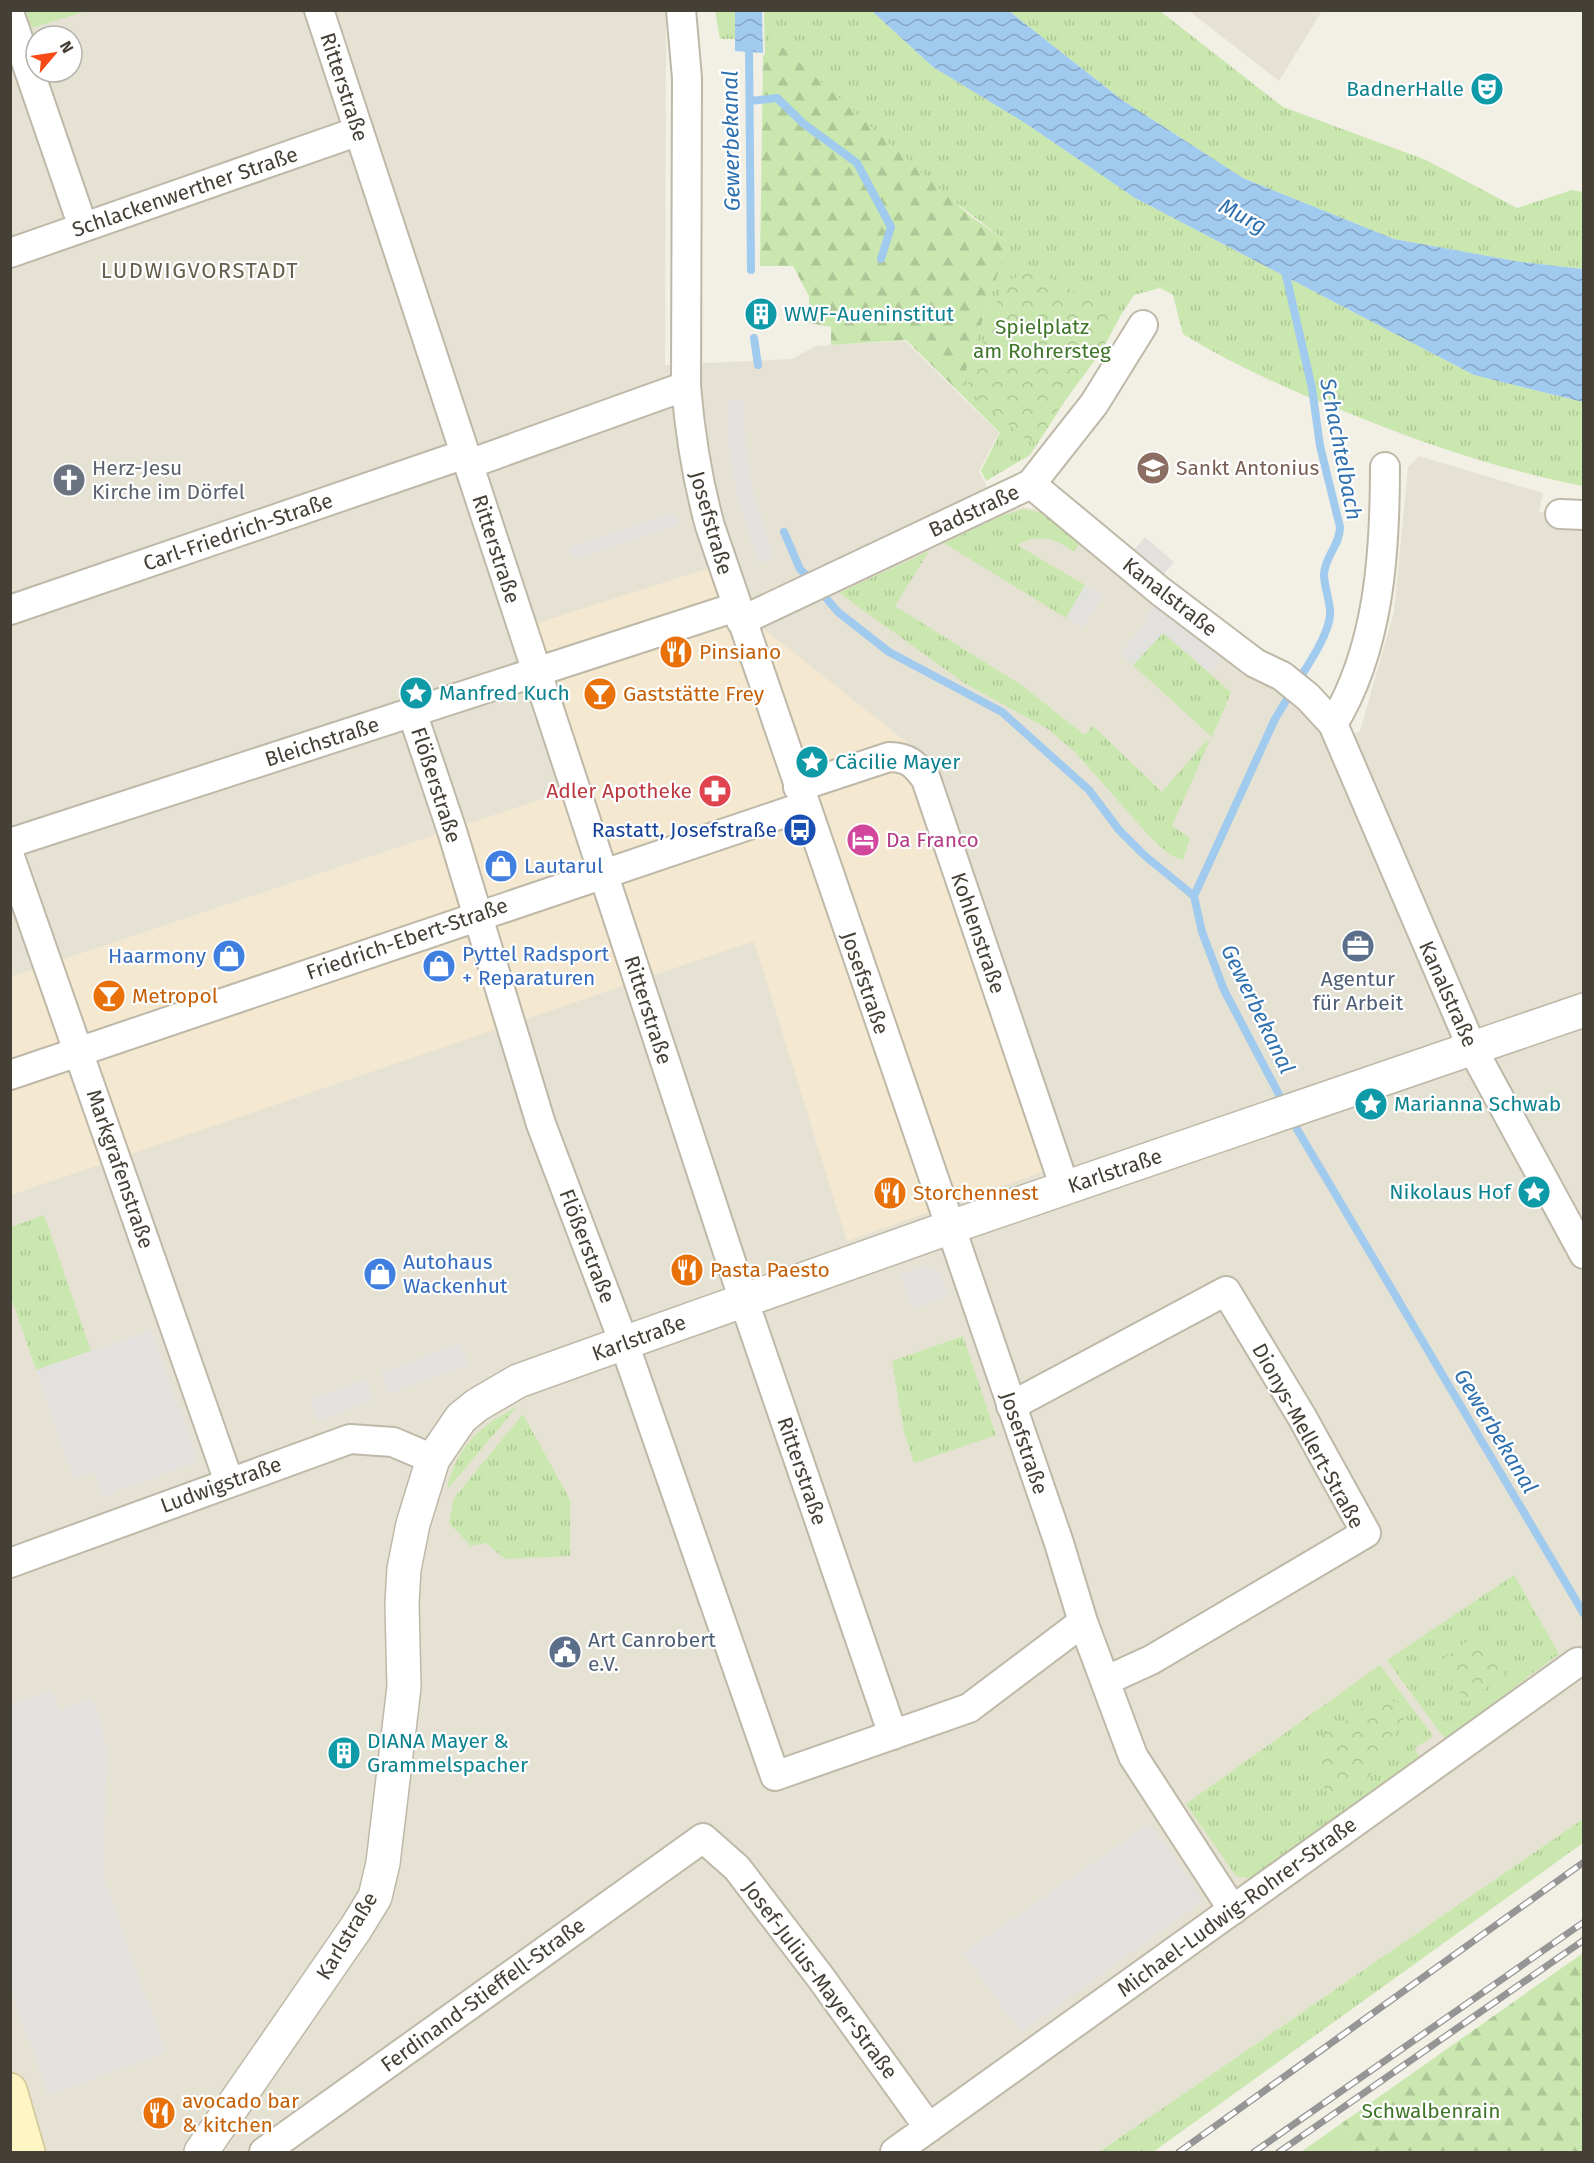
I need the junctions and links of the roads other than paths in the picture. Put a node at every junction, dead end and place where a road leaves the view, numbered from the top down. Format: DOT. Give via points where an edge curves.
graph roads {
  1 [pos="319,10"];
  2 [pos="681,10"];
  3 [pos="10,15"];
  4 [pos="359,131"];
  5 [pos="83,227"];
  6 [pos="10,253"];
  7 [pos="1143,325"];
  8 [pos="686,386"];
  9 [pos="467,459"];
  10 [pos="1385,467"];
  11 [pos="1031,484"];
  12 [pos="10,610"];
  13 [pos="739,614"];
  14 [pos="537,672"];
  15 [pos="412,712"];
  16 [pos="1333,724"];
  17 [pos="801,796"];
  18 [pos="10,843"];
  19 [pos="10,857"];
  20 [pos="604,874"];
  21 [pos="476,915"];
  22 [pos="1584,1010"];
  23 [pos="1472,1048"];
  24 [pos="79,1052"];
  25 [pos="10,1075"];
  26 [pos="1065,1188"];
  27 [pos="951,1227"];
  28 [pos="1584,1254"];
  29 [pos="744,1301"];
  30 [pos="624,1343"];
  31 [pos="1011,1406"];
  32 [pos="433,1459"];
  33 [pos="229,1482"];
  34 [pos="10,1563"];
  35 [pos="1083,1622"];
  36 [pos="1578,1662"];
  37 [pos="1105,1681"];
  38 [pos="893,1735"];
  39 [pos="703,1838"];
  40 [pos="1233,1910"];
  41 [pos="10,2090"];
  42 [pos="929,2128"];
  43 [pos="28,2152"];
  44 [pos="201,2152"];
  45 [pos="264,2152"];
  46 [pos="895,2152"];
  1 -- 4 [label="street, Ritterstraße"];
  2 -- 8 [label="street, Josefstraße" via="687,78"];
  3 -- 5 [label="street"];
  4 -- 5 [label="street, Schlackenwerther Straße"];
  4 -- 9 [label="street, Ritterstraße"];
  5 -- 6 [label="street, Schlackenwerther Straße"];
  7 -- 11 [label="street, Badstraße" via="1094,404"];
  8 -- 9 [label="street, Carl-Friedrich-Straße"];
  8 -- 13 [label="street, Josefstraße" via="698,480"];
  9 -- 12 [label="street, Carl-Friedrich-Straße"];
  9 -- 14 [label="street, Ritterstraße"];
  10 -- 16 [label="street" via="1384,529 1376,595 1351,695"];
  11 -- 13 [label="street, Badstraße" via="799,593"];
  11 -- 16 [label="street, Kanalstraße" via="1160,591 1255,663 1281,676 1308,697"];
  13 -- 14 [label="street, Bleichstraße"];
  13 -- 17 [label="street, Josefstraße"];
  14 -- 15 [label="street, Bleichstraße"];
  14 -- 20 [label="street, Ritterstraße"];
  15 -- 18 [label="street, Bleichstraße"];
  15 -- 21 [label="street, Flößerstraße"];
  16 -- 23 [label="street, Kanalstraße"];
  17 -- 20 [label="street, Friedrich-Ebert-Straße"];
  17 -- 26 [label="street, Kohlenstraße" via="889,757 903,757 916,765 926,779"];
  17 -- 27 [label="street, Josefstraße"];
  19 -- 24 [label="street, Markgrafenstraße"];
  20 -- 21 [label="street, Friedrich-Ebert-Straße"];
  20 -- 29 [label="street, Ritterstraße"];
  21 -- 24 [label="street, Friedrich-Ebert-Straße"];
  21 -- 30 [label="street, Flößerstraße" via="541,1124"];
  22 -- 23 [label="street, Karlstraße"];
  23 -- 26 [label="street, Karlstraße"];
  23 -- 28 [label="street, Kanalstraße"];
  24 -- 25 [label="street, Friedrich-Ebert-Straße"];
  24 -- 33 [label="street, Markgrafenstraße"];
  26 -- 27 [label="street, Karlstraße"];
  27 -- 29 [label="street, Karlstraße"];
  27 -- 31 [label="street, Josefstraße"];
  29 -- 30 [label="street, Karlstraße"];
  29 -- 38 [label="street, Ritterstraße"];
  30 -- 32 [label="street, Karlstraße" via="497,1391 461,1418"];
  30 -- 38 [label="street, Flößerstraße" via="775,1776"];
  31 -- 35 [label="street, Josefstraße"];
  31 -- 37 [label="street, Dionys-Mellert-Straße" via="1226,1291 1366,1533 1151,1660"];
  32 -- 33 [label="street, Ludwigstraße" via="393,1442 351,1439"];
  32 -- 44 [label="street, Karlstraße" via="420,1496 404,1569 404,1687 383,1863 375,1897"];
  33 -- 34 [label="street, Ludwigstraße"];
  35 -- 37 [label="street, Josefstraße"];
  35 -- 38 [label="street" via="969,1708"];
  36 -- 40 [label="street, Michael-Ludwig-Rohrer-Straße"];
  37 -- 40 [label="street, Josefstraße" via="1133,1756"];
  39 -- 42 [label="street, Josef-Julius-Mayer-Straße" via="736,1868"];
  39 -- 45 [label="street, Ferdinand-Stieffell-Straße"];
  40 -- 42 [label="street, Michael-Ludwig-Rohrer-Straße"];
  41 -- 43 [label="main road"];
  42 -- 46 [label="street, Michael-Ludwig-Rohrer-Straße"];
}
